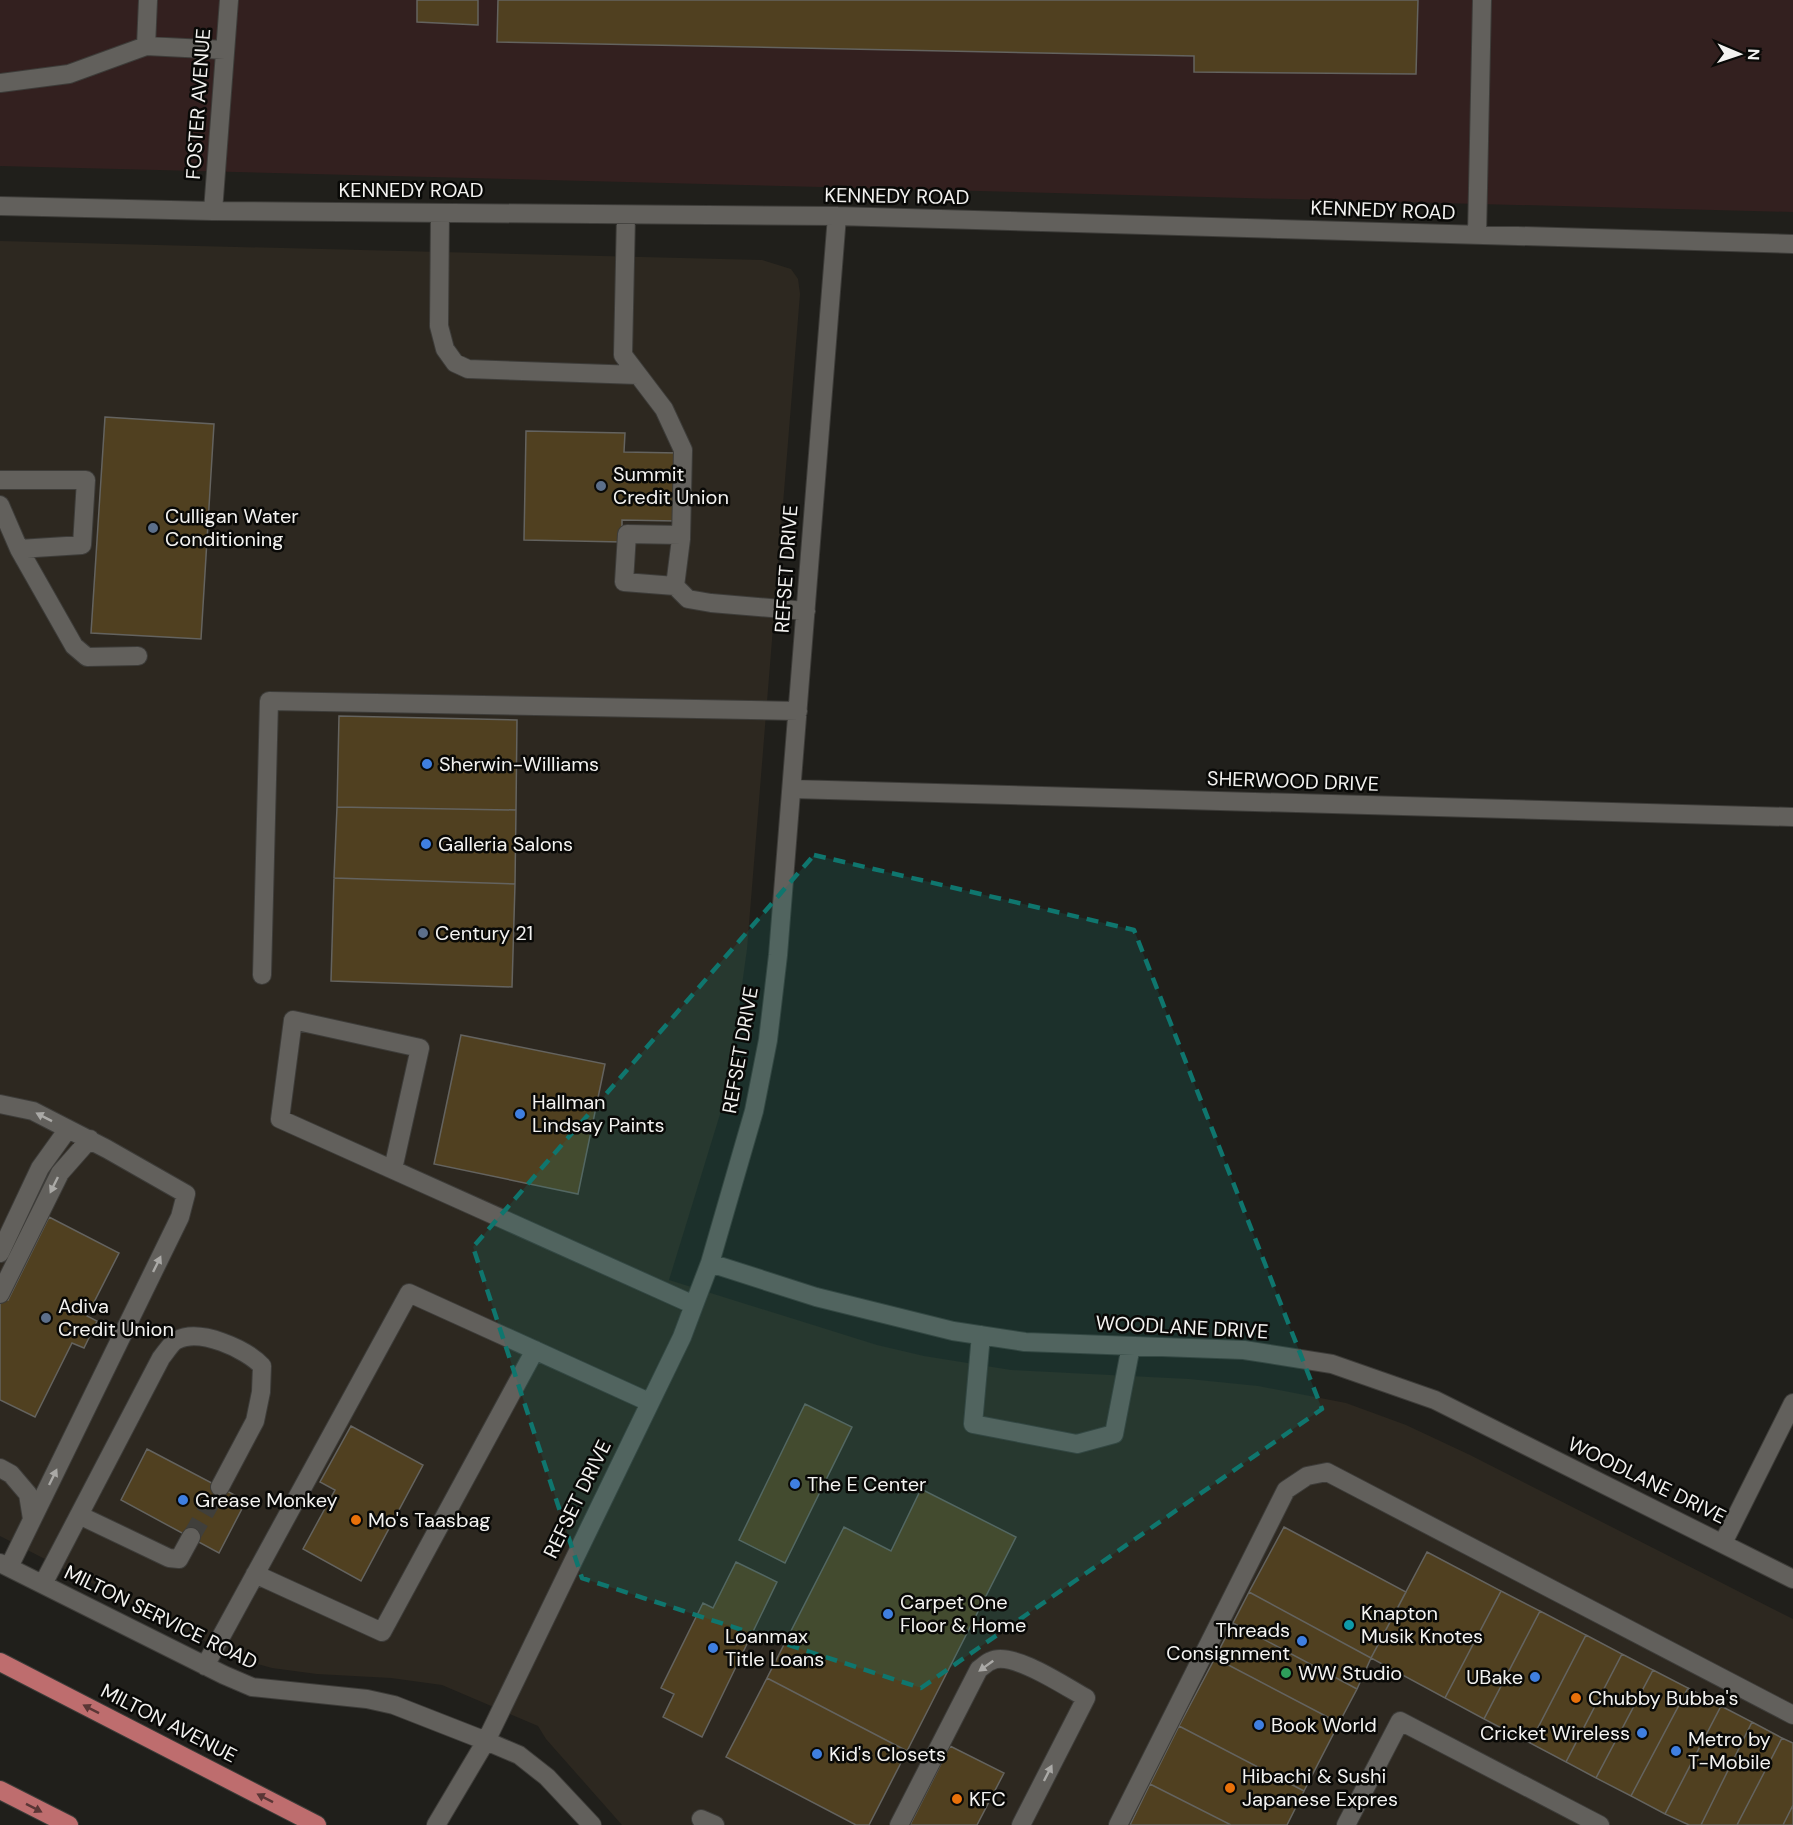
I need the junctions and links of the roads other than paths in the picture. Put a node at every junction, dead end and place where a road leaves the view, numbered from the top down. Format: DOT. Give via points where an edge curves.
graph roads {
  1 [pos="148,0"];
  2 [pos="229,0"];
  3 [pos="1482,0"];
  4 [pos="146,46"];
  5 [pos="225,50"];
  6 [pos="0,83"];
  7 [pos="0,206"];
  8 [pos="213,211"];
  9 [pos="440,213"];
  10 [pos="626,215"];
  11 [pos="837,216"];
  12 [pos="1477,235"];
  13 [pos="1793,244"];
  14 [pos="638,375"];
  15 [pos="0,480"];
  16 [pos="0,505"];
  17 [pos="681,535"];
  18 [pos="19,549"];
  19 [pos="675,585"];
  20 [pos="806,611"];
  21 [pos="138,656"];
  22 [pos="798,711"];
  23 [pos="792,789"];
  24 [pos="1793,817"];
  25 [pos="262,975"];
  26 [pos="0,1104"];
  27 [pos="68,1129"];
  28 [pos="90,1139"];
  29 [pos="393,1169"];
  30 [pos="5,1230"];
  31 [pos="0,1254"];
  32 [pos="711,1263"];
  33 [pos="0,1294"];
  34 [pos="694,1305"];
  35 [pos="981,1335"];
  36 [pos="1131,1346"];
  37 [pos="535,1350"];
  38 [pos="649,1402"];
  39 [pos="1793,1403"];
  40 [pos="0,1468"];
  41 [pos="220,1487"];
  42 [pos="79,1515"];
  43 [pos="32,1519"];
  44 [pos="191,1538"];
  45 [pos="1723,1543"];
  46 [pos="4,1565"];
  47 [pos="255,1574"];
  48 [pos="1793,1579"];
  49 [pos="43,1584"];
  50 [pos="0,1662"];
  51 [pos="205,1666"];
  52 [pos="1793,1715"];
  53 [pos="486,1741"];
  54 [pos="0,1790"];
  55 [pos="69,1825"];
  56 [pos="317,1825"];
  57 [pos="436,1825"];
  58 [pos="592,1825"];
  59 [pos="899,1825"];
  60 [pos="1021,1825"];
  61 [pos="1118,1825"];
  62 [pos="1346,1825"];
  63 [pos="1600,1825"];
  1 -- 4 [label="street"];
  2 -- 5 [label="street, FOSTER AVENUE"];
  3 -- 12 [label="street"];
  4 -- 5 [label="street"];
  4 -- 6 [label="street" via="69,74"];
  5 -- 8 [label="street, FOSTER AVENUE"];
  7 -- 8 [label="street, KENNEDY ROAD"];
  8 -- 9 [label="street, KENNEDY ROAD"];
  9 -- 10 [label="street, KENNEDY ROAD"];
  9 -- 14 [label="street" via="439,326 445,349 455,363 468,369"];
  10 -- 11 [label="street, KENNEDY ROAD"];
  10 -- 14 [label="street" via="623,355"];
  11 -- 12 [label="street, KENNEDY ROAD"];
  11 -- 20 [label="street, REFSET DRIVE"];
  12 -- 13 [label="street, KENNEDY ROAD"];
  14 -- 17 [label="street" via="664,409 682,450"];
  15 -- 18 [label="street" via="86,480 82,545"];
  16 -- 18 [label="street"];
  17 -- 19 [label="street"];
  17 -- 19 [label="street" via="627,534 624,582"];
  18 -- 21 [label="street" via="74,646 87,657"];
  19 -- 20 [label="street" via="688,599"];
  20 -- 22 [label="street, REFSET DRIVE"];
  22 -- 23 [label="street, REFSET DRIVE"];
  22 -- 25 [label="street" via="269,701"];
  23 -- 24 [label="street, SHERWOOD DRIVE"];
  23 -- 32 [label="street, REFSET DRIVE" via="768,1040 754,1111"];
  27 -- 26 [label="street, one-way" via="33,1111"];
  27 -- 28 [label="street"];
  27 -- 30 [label="street" via="40,1168"];
  28 -- 33 [label="street, one-way" via="60,1173"];
  43 -- 28 [label="street, one-way" via="180,1217 186,1194"];
  29 -- 29 [label="street" via="280,1119 293,1020 420,1048"];
  29 -- 34 [label="street"];
  30 -- 31 [label="street"];
  32 -- 34 [label="street, REFSET DRIVE"];
  32 -- 35 [label="street, WOODLANE DRIVE" via="816,1297"];
  34 -- 38 [label="street, REFSET DRIVE"];
  35 -- 36 [label="street, WOODLANE DRIVE" via="1025,1342"];
  35 -- 36 [label="street" via="973,1424 1077,1444 1114,1434"];
  36 -- 45 [label="street, WOODLANE DRIVE" via="1244,1350 1332,1364 1435,1400"];
  37 -- 38 [label="street"];
  37 -- 47 [label="street" via="409,1293"];
  37 -- 47 [label="street" via="382,1632"];
  38 -- 53 [label="street, REFSET DRIVE"];
  39 -- 45 [label="street"];
  40 -- 43 [label="street" via="11,1474 28,1494"];
  41 -- 42 [label="street" via="255,1421 262,1366 252,1356 197,1336 177,1340 161,1358"];
  42 -- 44 [label="street" via="169,1558 179,1559"];
  42 -- 49 [label="street"];
  43 -- 46 [label="street"];
  45 -- 48 [label="street, WOODLANE DRIVE"];
  46 -- 49 [label="street, MILTON SERVICE ROAD"];
  47 -- 51 [label="street"];
  49 -- 51 [label="street, MILTON SERVICE ROAD"];
  56 -- 50 [label="main road, MILTON AVENUE, one-way"];
  51 -- 53 [label="street, MILTON SERVICE ROAD" via="252,1687 394,1705"];
  52 -- 61 [label="street" via="1327,1472 1306,1476 1286,1490"];
  53 -- 57 [label="street, REFSET DRIVE"];
  53 -- 58 [label="street, MILTON SERVICE ROAD" via="519,1755 547,1777"];
  54 -- 55 [label="main road, one-way"];
  60 -- 59 [label="street, one-way" via="1086,1698 1008,1659 992,1660 979,1669"];
  62 -- 63 [label="street" via="1400,1721"];
}
